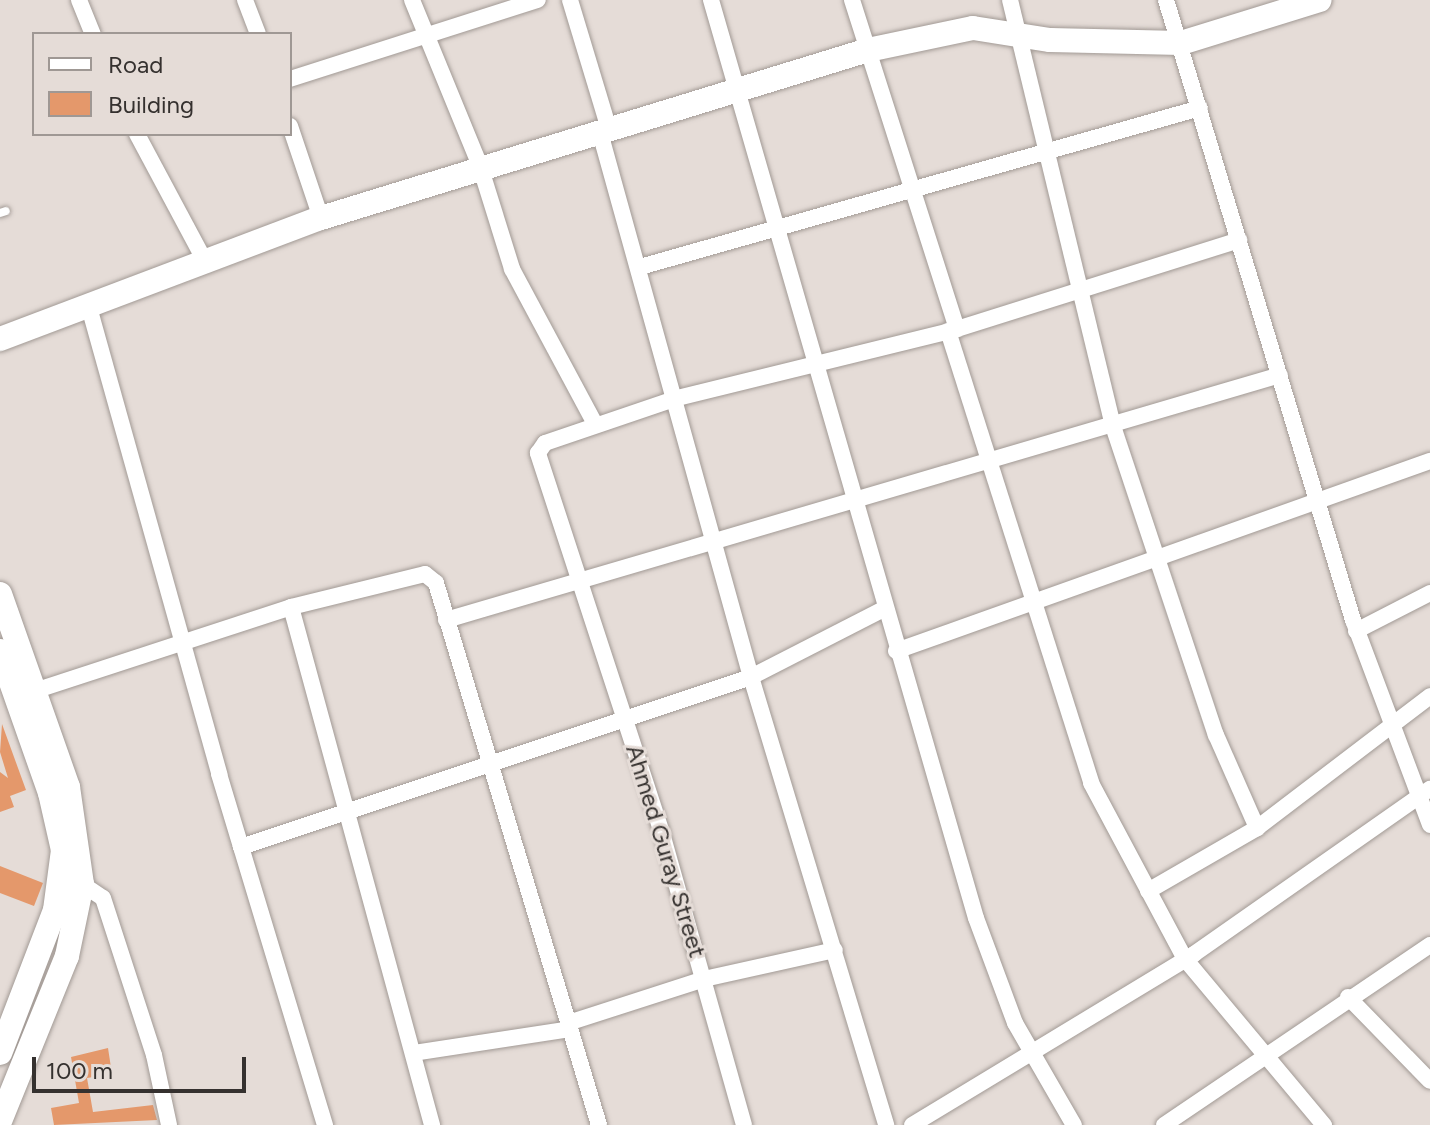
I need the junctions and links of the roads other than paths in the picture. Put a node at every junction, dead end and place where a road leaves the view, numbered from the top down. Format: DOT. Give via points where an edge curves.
graph roads {
  1 [pos="79,0"];
  2 [pos="245,0"];
  3 [pos="412,0"];
  4 [pos="538,0"];
  5 [pos="570,0"];
  6 [pos="711,0"];
  7 [pos="852,0"];
  8 [pos="1166,0"];
  9 [pos="1320,0"];
  10 [pos="1014,1"];
  11 [pos="92,32"];
  12 [pos="257,32"];
  13 [pos="1021,36"];
  14 [pos="426,37"];
  15 [pos="1181,43"];
  16 [pos="868,50"];
  17 [pos="292,78"];
  18 [pos="735,86"];
  19 [pos="1200,108"];
  20 [pos="604,128"];
  21 [pos="292,132"];
  22 [pos="138,136"];
  23 [pos="1044,152"];
  24 [pos="480,166"];
  25 [pos="913,189"];
  26 [pos="321,218"];
  27 [pos="773,227"];
  28 [pos="1239,240"];
  29 [pos="206,263"];
  30 [pos="640,267"];
  31 [pos="1076,295"];
  32 [pos="89,307"];
  33 [pos="952,330"];
  34 [pos="0,339"];
  35 [pos="813,367"];
  36 [pos="1280,375"];
  37 [pos="677,398"];
  38 [pos="1112,423"];
  39 [pos="595,424"];
  40 [pos="987,460"];
  41 [pos="1430,461"];
  42 [pos="851,499"];
  43 [pos="1320,503"];
  44 [pos="714,540"];
  45 [pos="1157,563"];
  46 [pos="576,581"];
  47 [pos="1430,593"];
  48 [pos="0,594"];
  49 [pos="1032,605"];
  50 [pos="291,607"];
  51 [pos="884,609"];
  52 [pos="446,620"];
  53 [pos="1356,631"];
  54 [pos="185,641"];
  55 [pos="0,651"];
  56 [pos="896,651"];
  57 [pos="751,677"];
  58 [pos="25,693"];
  59 [pos="1430,696"];
  60 [pos="625,717"];
  61 [pos="1389,726"];
  62 [pos="488,762"];
  63 [pos="1424,794"];
  64 [pos="347,810"];
  65 [pos="1430,825"];
  66 [pos="1257,828"];
  67 [pos="241,847"];
  68 [pos="82,884"];
  69 [pos="1148,891"];
  70 [pos="1430,945"];
  71 [pos="835,950"];
  72 [pos="1185,959"];
  73 [pos="704,979"];
  74 [pos="1348,997"];
  75 [pos="569,1026"];
  76 [pos="0,1053"];
  77 [pos="414,1053"];
  78 [pos="1266,1053"];
  79 [pos="1032,1056"];
  80 [pos="1430,1081"];
  81 [pos="2,1109"];
  82 [pos="1183,1120"];
  83 [pos="169,1125"];
  84 [pos="325,1125"];
  85 [pos="432,1125"];
  86 [pos="599,1125"];
  87 [pos="744,1125"];
  88 [pos="886,1125"];
  89 [pos="912,1125"];
  90 [pos="1074,1125"];
  91 [pos="1164,1125"];
  92 [pos="1324,1125"];
  1 -- 11 [label="street"];
  2 -- 12 [label="street"];
  3 -- 14 [label="street"];
  4 -- 14 [label="street"];
  5 -- 20 [label="street"];
  6 -- 18 [label="street"];
  7 -- 16 [label="street"];
  8 -- 15 [label="street"];
  9 -- 15 [label="street"];
  10 -- 13 [label="street"];
  13 -- 15 [label="street"];
  13 -- 16 [label="street" via="973,28"];
  13 -- 23 [label="street"];
  14 -- 17 [label="street"];
  14 -- 24 [label="street"];
  15 -- 19 [label="street"];
  16 -- 18 [label="street"];
  16 -- 25 [label="street"];
  18 -- 20 [label="street"];
  18 -- 27 [label="street"];
  19 -- 23 [label="street"];
  19 -- 28 [label="street"];
  20 -- 24 [label="street"];
  20 -- 30 [label="street"];
  21 -- 26 [label="street"];
  22 -- 29 [label="street"];
  23 -- 25 [label="street"];
  23 -- 31 [label="street"];
  24 -- 26 [label="street"];
  24 -- 39 [label="street" via="533,315"];
  25 -- 27 [label="street"];
  25 -- 33 [label="street"];
  26 -- 29 [label="street"];
  27 -- 30 [label="street"];
  27 -- 35 [label="street"];
  28 -- 31 [label="street"];
  28 -- 36 [label="street"];
  29 -- 32 [label="street"];
  30 -- 37 [label="street"];
  31 -- 33 [label="street"];
  31 -- 38 [label="street"];
  32 -- 34 [label="street"];
  32 -- 54 [label="street"];
  33 -- 35 [label="street"];
  33 -- 40 [label="street"];
  35 -- 37 [label="street"];
  35 -- 42 [label="street"];
  36 -- 38 [label="street"];
  36 -- 43 [label="street"];
  37 -- 39 [label="street"];
  37 -- 44 [label="street"];
  38 -- 40 [label="street"];
  38 -- 45 [label="street"];
  39 -- 46 [label="street, Ahmed Guray Street" via="545,443 538,453"];
  40 -- 42 [label="street"];
  40 -- 49 [label="street"];
  41 -- 43 [label="street"];
  42 -- 44 [label="street"];
  42 -- 51 [label="street"];
  43 -- 45 [label="street"];
  43 -- 53 [label="street"];
  44 -- 46 [label="street"];
  44 -- 57 [label="street"];
  45 -- 49 [label="street"];
  45 -- 66 [label="street" via="1216,735"];
  46 -- 52 [label="street"];
  46 -- 60 [label="street, Ahmed Guray Street"];
  47 -- 53 [label="street"];
  48 -- 58 [label="street"];
  49 -- 56 [label="street"];
  49 -- 69 [label="street" via="1091,783"];
  50 -- 52 [label="street" via="425,574 436,583"];
  50 -- 54 [label="street"];
  50 -- 64 [label="street"];
  51 -- 56 [label="street"];
  51 -- 57 [label="street"];
  52 -- 62 [label="street"];
  53 -- 61 [label="street"];
  54 -- 58 [label="street"];
  54 -- 67 [label="street"];
  55 -- 58 [label="street"];
  56 -- 79 [label="street" via="976,918"];
  57 -- 60 [label="street"];
  57 -- 71 [label="street"];
  58 -- 68 [label="street" via="77,820"];
  58 -- 76 [label="street" via="63,850 55,910"];
  59 -- 61 [label="street"];
  60 -- 62 [label="street"];
  60 -- 73 [label="street, Ahmed Guray Street"];
  61 -- 63 [label="street"];
  61 -- 66 [label="street" via="1359,756"];
  62 -- 64 [label="street"];
  62 -- 75 [label="street"];
  63 -- 65 [label="street"];
  63 -- 72 [label="street"];
  64 -- 67 [label="street"];
  64 -- 77 [label="street"];
  66 -- 69 [label="street"];
  67 -- 84 [label="street"];
  68 -- 81 [label="street" via="67,956"];
  68 -- 83 [label="street" via="103,898 154,1055"];
  69 -- 72 [label="street"];
  70 -- 74 [label="street"];
  71 -- 73 [label="street"];
  71 -- 88 [label="street"];
  72 -- 78 [label="street"];
  72 -- 79 [label="street"];
  73 -- 75 [label="street"];
  73 -- 87 [label="street, Ahmed Guray Street"];
  74 -- 78 [label="street"];
  74 -- 80 [label="street"];
  75 -- 77 [label="street"];
  75 -- 86 [label="street"];
  77 -- 85 [label="street"];
  78 -- 82 [label="street"];
  78 -- 92 [label="street"];
  79 -- 89 [label="street"];
  79 -- 90 [label="street"];
  82 -- 91 [label="street"];
}
